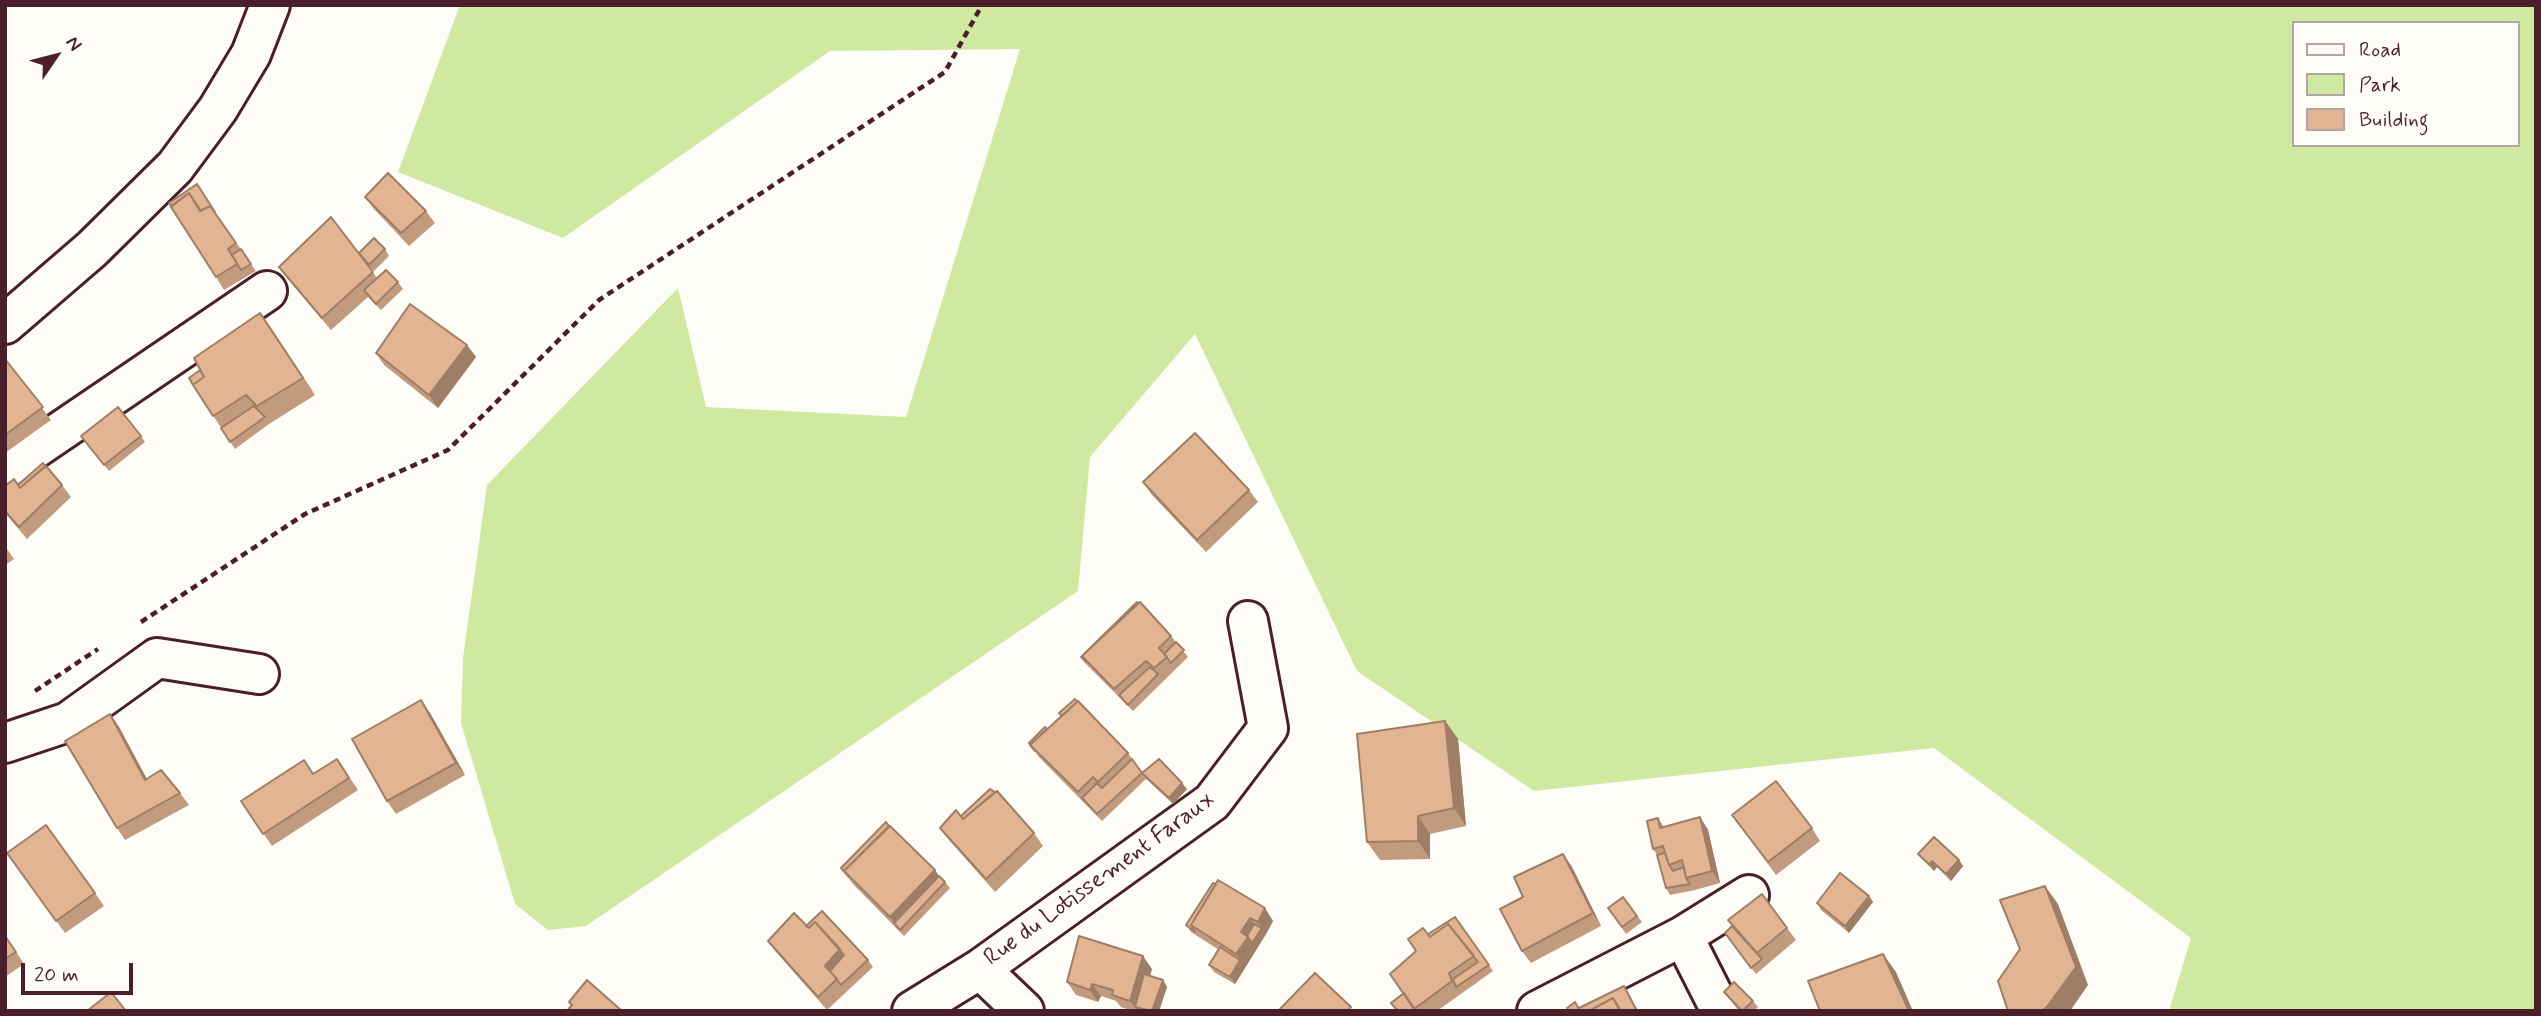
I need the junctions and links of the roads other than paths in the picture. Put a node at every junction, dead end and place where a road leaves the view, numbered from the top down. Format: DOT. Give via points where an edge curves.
graph roads {
  1 [pos="270,5"];
  2 [pos="267,291"];
  3 [pos="5,324"];
  4 [pos="5,469"];
  5 [pos="1248,621"];
  6 [pos="259,674"];
  7 [pos="5,743"];
  8 [pos="1749,895"];
  9 [pos="1684,936"];
  10 [pos="980,969"];
  11 [pos="912,1011"];
  12 [pos="1024,1011"];
  13 [pos="1537,1011"];
  14 [pos="1721,1011"];
  1 -- 3 [label="street" via="251,54 175,167 92,249"];
  2 -- 4 [label="street"];
  5 -- 10 [label="street, Rue du Lotissement Faraux" via="1268,728 1212,802"];
  6 -- 7 [label="street" via="157,658 68,722"];
  8 -- 9 [label="street"];
  9 -- 13 [label="street"];
  9 -- 14 [label="street"];
  10 -- 11 [label="street, Rue du Lotissement Faraux"];
  10 -- 12 [label="street"];
}
